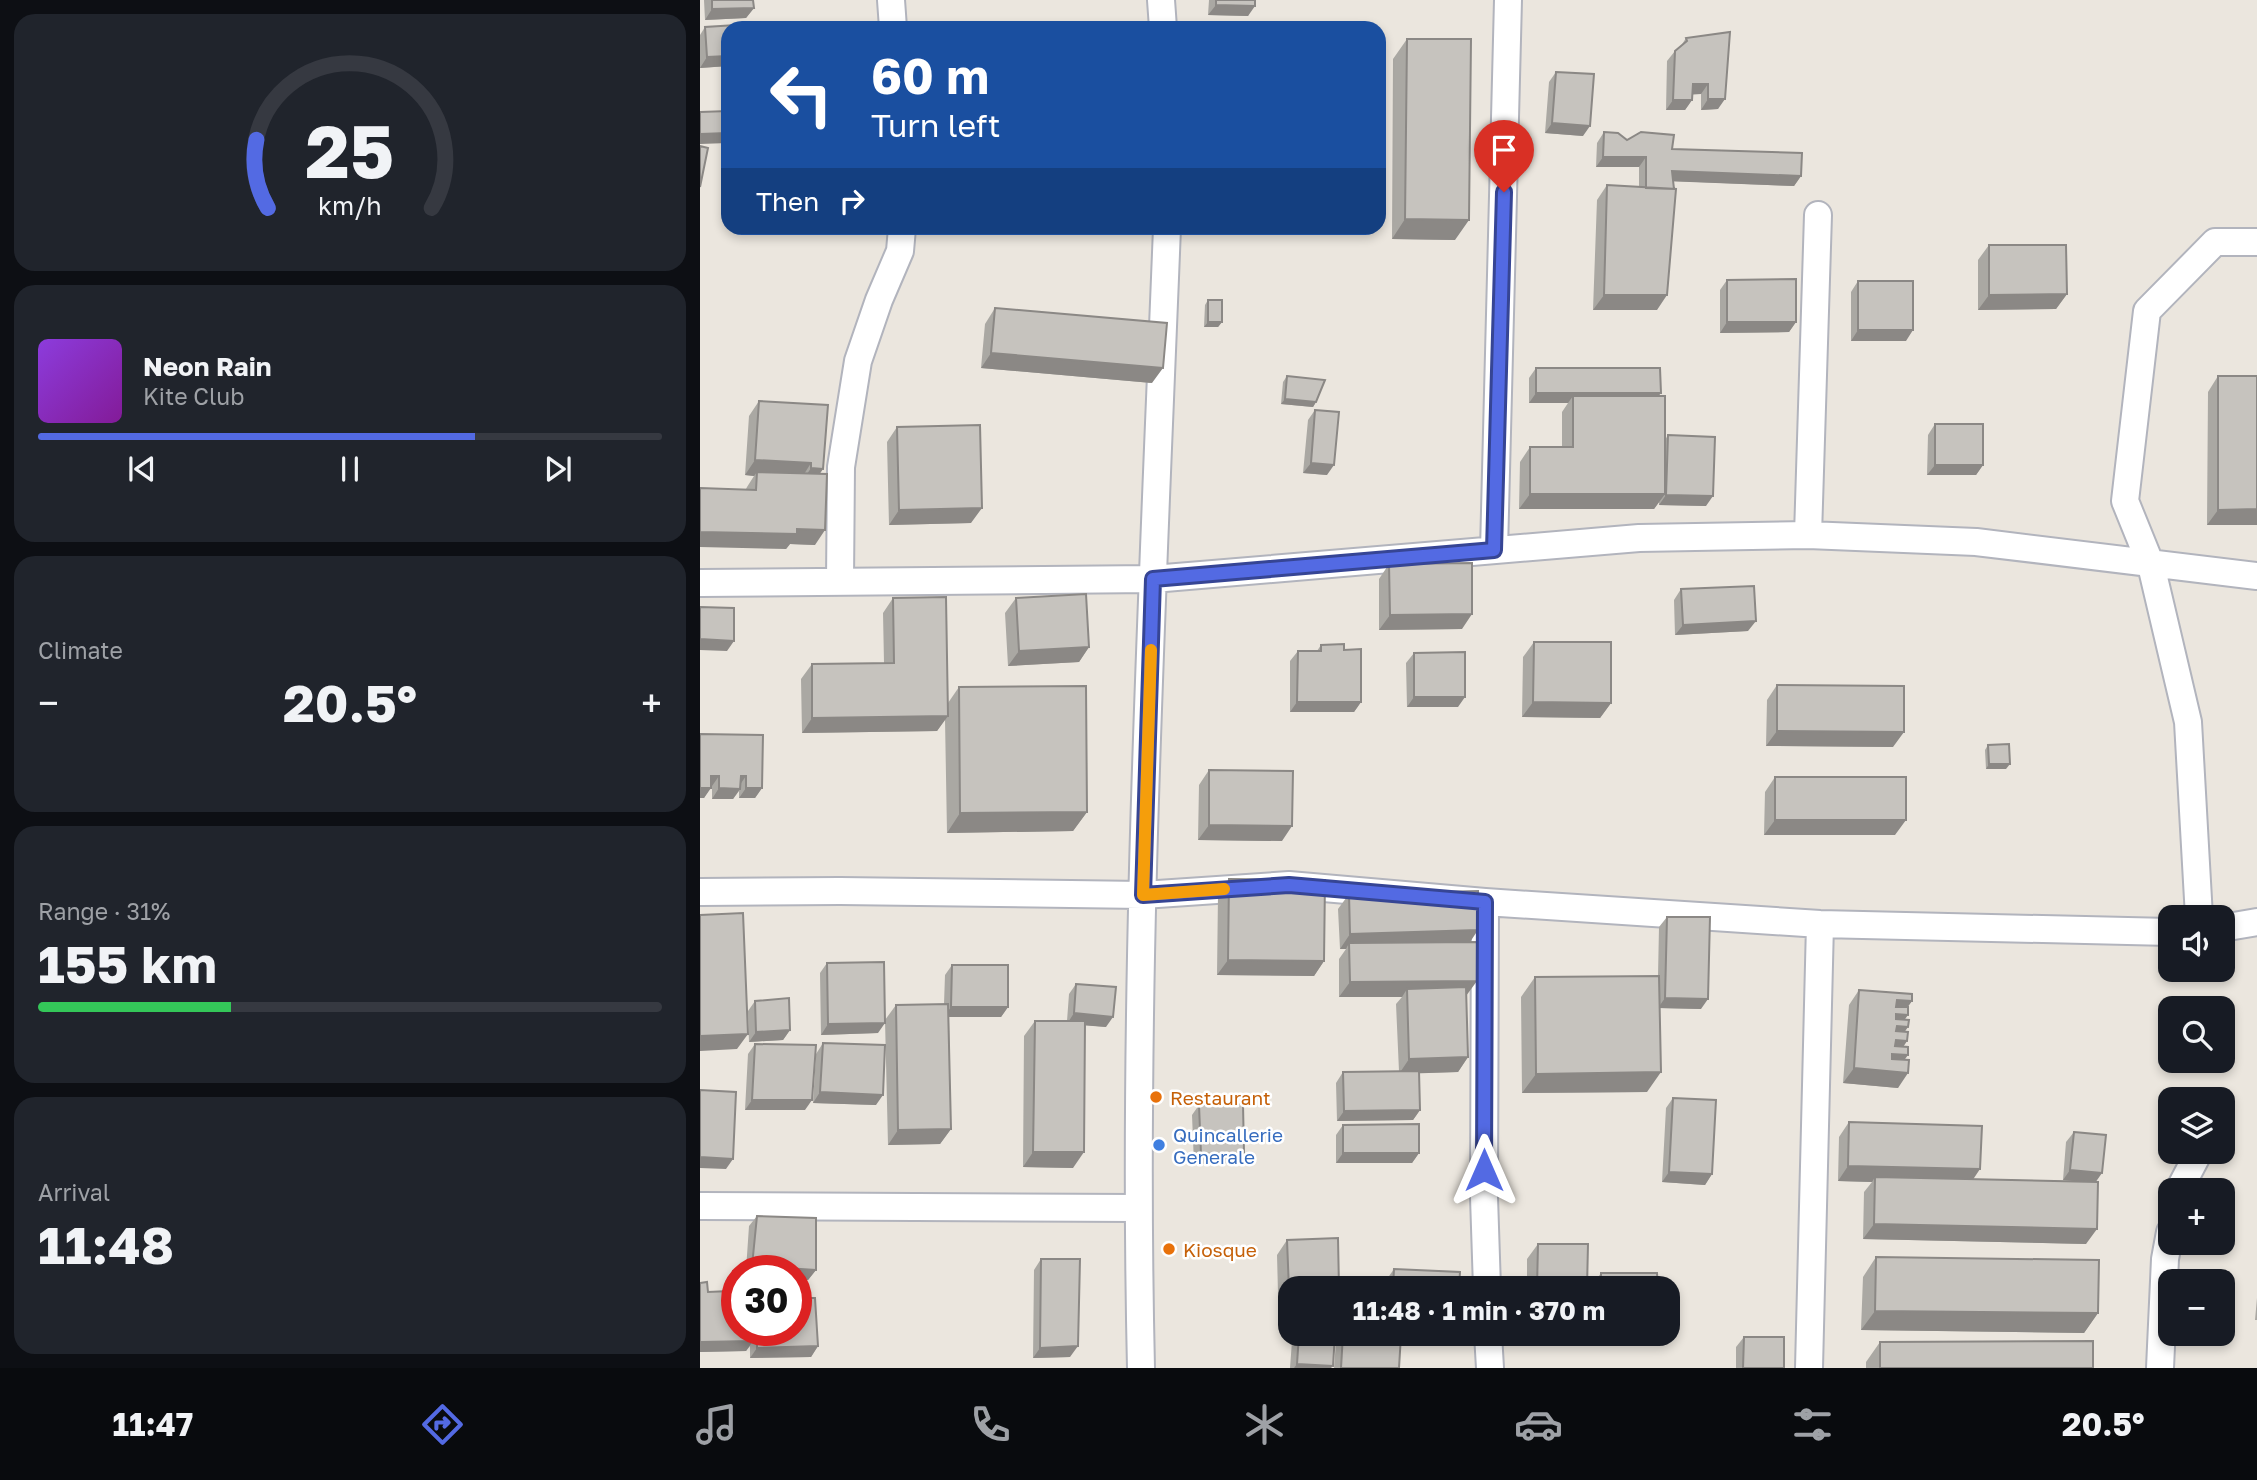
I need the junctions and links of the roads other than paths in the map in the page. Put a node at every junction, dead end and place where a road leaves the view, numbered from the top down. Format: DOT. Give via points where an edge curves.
graph roads {
  1 [pos="891,0"];
  2 [pos="1161,0"];
  3 [pos="1508,0"];
  4 [pos="892,21"];
  5 [pos="1162,21"];
  6 [pos="1818,215"];
  7 [pos="901,235"];
  8 [pos="1167,235"];
  9 [pos="2257,242"];
  10 [pos="1808,535"];
  11 [pos="1494,550"];
  12 [pos="2151,565"];
  13 [pos="2257,576"];
  14 [pos="1153,579"];
  15 [pos="840,582"];
  16 [pos="700,583"];
  17 [pos="700,892"];
  18 [pos="1143,895"];
  19 [pos="1485,902"];
  20 [pos="2198,905"];
  21 [pos="2257,922"];
  22 [pos="1820,924"];
  23 [pos="2235,926"];
  24 [pos="2158,932"];
  25 [pos="700,1206"];
  26 [pos="1137,1208"];
  27 [pos="2166,1255"];
  28 [pos="1487,1276"];
  29 [pos="1489,1346"];
  30 [pos="1141,1368"];
  31 [pos="1490,1368"];
  32 [pos="1809,1368"];
  33 [pos="2161,1368"];
  1 -- 4 [label="street"];
  2 -- 5 [label="street"];
  3 -- 11 [label="street"];
  6 -- 10 [label="street"];
  7 -- 15 [label="street" via="900,251 858,361 841,467"];
  8 -- 14 [label="street"];
  9 -- 12 [label="street" via="2215,243 2147,311 2125,501"];
  10 -- 11 [label="street" via="1639,538"];
  10 -- 12 [label="street" via="1976,541"];
  11 -- 14 [label="street"];
  12 -- 13 [label="street"];
  12 -- 20 [label="street" via="2188,722"];
  14 -- 15 [label="street"];
  14 -- 18 [label="street"];
  15 -- 16 [label="street"];
  17 -- 18 [label="street"];
  18 -- 19 [label="street" via="1289,885"];
  18 -- 26 [label="street"];
  19 -- 22 [label="street"];
  19 -- 28 [label="street"];
  21 -- 23 [label="street"];
  22 -- 24 [label="street"];
  22 -- 32 [label="street"];
  25 -- 26 [label="street"];
  26 -- 30 [label="street"];
  27 -- 33 [label="street"];
  29 -- 31 [label="street"];
}
